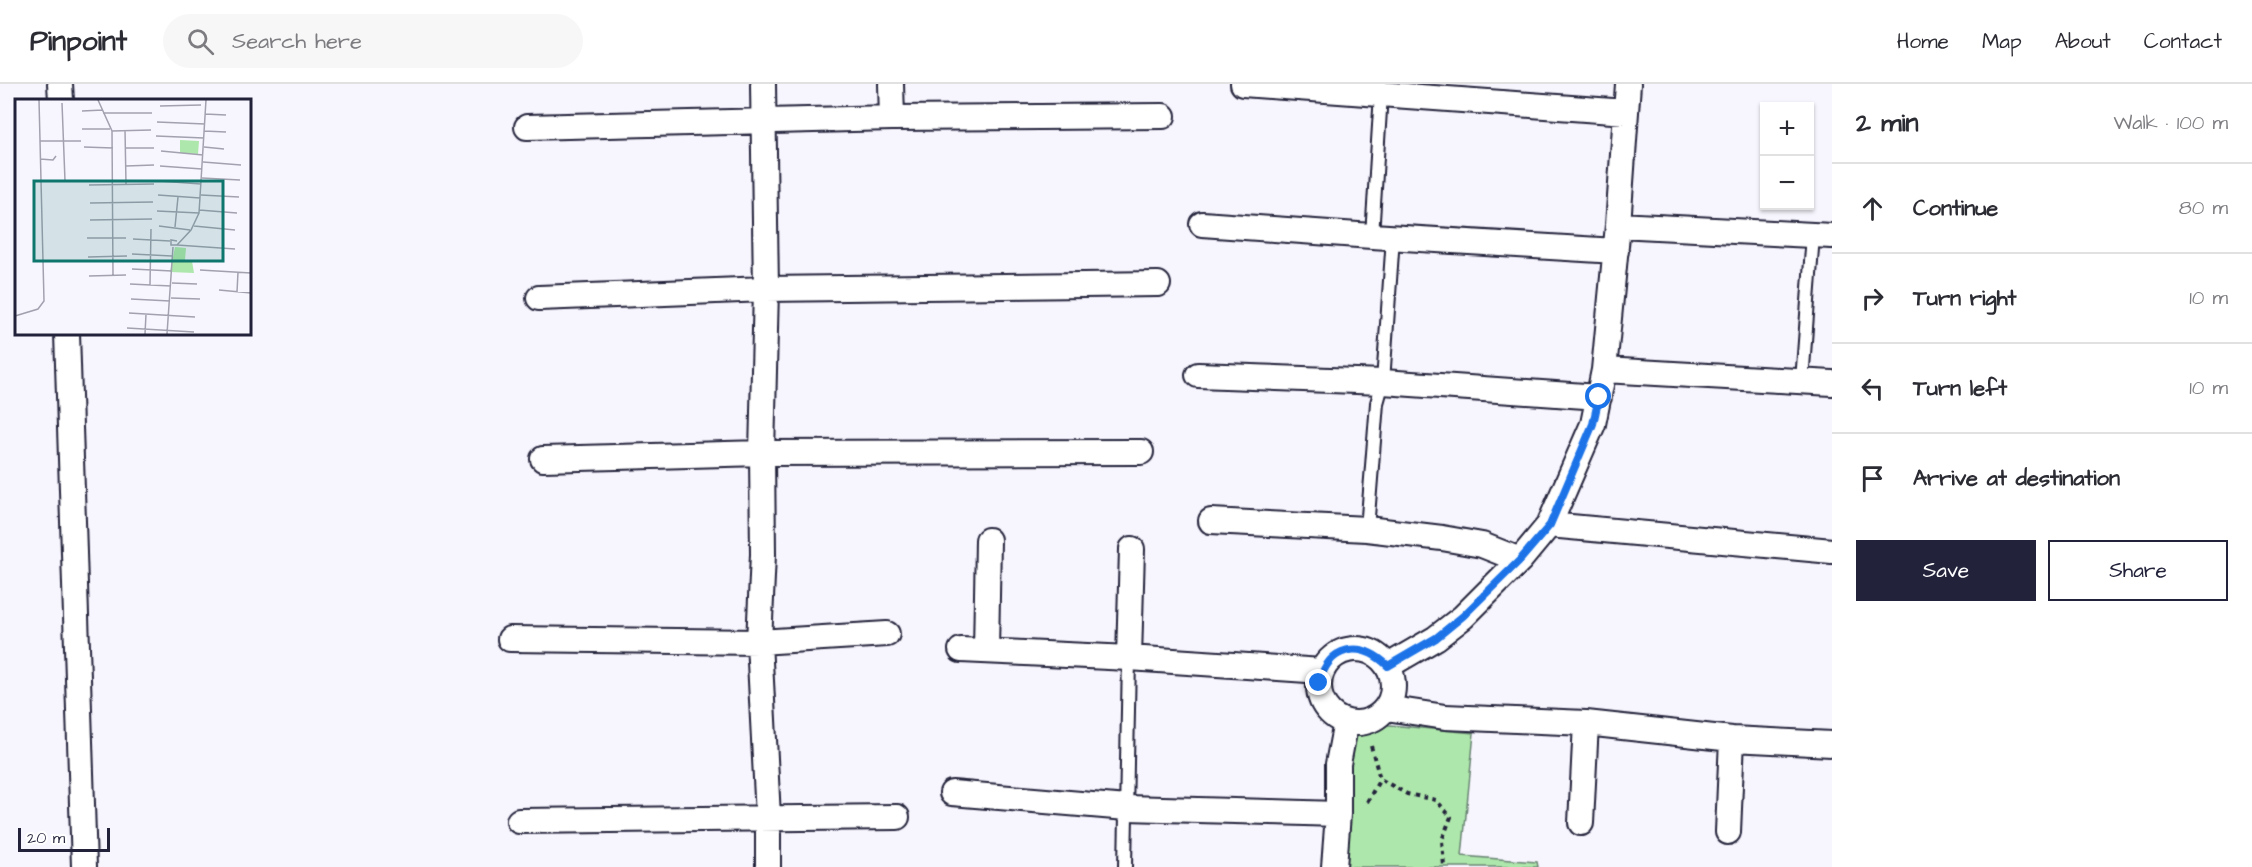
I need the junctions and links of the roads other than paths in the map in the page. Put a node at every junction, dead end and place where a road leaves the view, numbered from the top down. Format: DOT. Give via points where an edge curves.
graph roads {
  1 [pos="60,84"];
  2 [pos="763,84"];
  3 [pos="891,84"];
  4 [pos="1243,84"];
  5 [pos="1628,84"];
  6 [pos="1405,91"];
  7 [pos="1381,94"];
  8 [pos="61,99"];
  9 [pos="1626,112"];
  10 [pos="1163,116"];
  11 [pos="892,118"];
  12 [pos="763,120"];
  13 [pos="527,127"];
  14 [pos="1202,224"];
  15 [pos="1618,225"];
  16 [pos="1823,236"];
  17 [pos="1383,237"];
  18 [pos="1616,251"];
  19 [pos="1158,284"];
  20 [pos="766,289"];
  21 [pos="539,298"];
  22 [pos="68,334"];
  23 [pos="1604,370"];
  24 [pos="1198,375"];
  25 [pos="1803,381"];
  26 [pos="1383,382"];
  27 [pos="1832,383"];
  28 [pos="1599,397"];
  29 [pos="1142,452"];
  30 [pos="762,453"];
  31 [pos="543,459"];
  32 [pos="1211,521"];
  33 [pos="1550,525"];
  34 [pos="1367,529"];
  35 [pos="988,540"];
  36 [pos="1132,549"];
  37 [pos="1832,551"];
  38 [pos="1520,560"];
  39 [pos="887,634"];
  40 [pos="510,639"];
  41 [pos="759,642"];
  42 [pos="961,650"];
  43 [pos="986,651"];
  44 [pos="1129,658"];
  45 [pos="1388,666"];
  46 [pos="1322,671"];
  47 [pos="1386,708"];
  48 [pos="1355,722"];
  49 [pos="1586,723"];
  50 [pos="1732,739"];
  51 [pos="1832,744"];
  52 [pos="952,794"];
  53 [pos="1127,808"];
  54 [pos="1338,814"];
  55 [pos="768,817"];
  56 [pos="897,817"];
  57 [pos="519,821"];
  58 [pos="1581,823"];
  59 [pos="1728,832"];
  60 [pos="84,867"];
  61 [pos="768,867"];
  62 [pos="1125,867"];
  63 [pos="1334,867"];
  1 -- 8 [label="street"];
  2 -- 12 [label="street"];
  3 -- 11 [label="street"];
  4 -- 7 [label="street"];
  5 -- 9 [label="street"];
  6 -- 7 [label="street"];
  6 -- 9 [label="street"];
  7 -- 17 [label="lane"];
  9 -- 15 [label="street"];
  10 -- 11 [label="street"];
  11 -- 12 [label="street"];
  12 -- 13 [label="street"];
  12 -- 20 [label="street"];
  14 -- 17 [label="street"];
  15 -- 16 [label="street"];
  15 -- 18 [label="street"];
  16 -- 25 [label="lane"];
  17 -- 18 [label="street"];
  17 -- 26 [label="lane"];
  18 -- 23 [label="street"];
  19 -- 20 [label="street"];
  20 -- 21 [label="street"];
  20 -- 30 [label="street"];
  22 -- 60 [label="street"];
  23 -- 25 [label="street"];
  23 -- 28 [label="street"];
  24 -- 26 [label="street"];
  25 -- 27 [label="street"];
  26 -- 28 [label="street"];
  26 -- 34 [label="lane" via="1377,403"];
  28 -- 33 [label="street" via="1593,424"];
  29 -- 30 [label="street"];
  30 -- 31 [label="street"];
  30 -- 41 [label="street"];
  32 -- 34 [label="street"];
  33 -- 37 [label="street"];
  33 -- 38 [label="street"];
  34 -- 38 [label="street" via="1482,545"];
  35 -- 43 [label="street"];
  36 -- 44 [label="street"];
  38 -- 45 [label="street" via="1436,638"];
  39 -- 41 [label="street"];
  40 -- 41 [label="street"];
  41 -- 55 [label="street"];
  42 -- 43 [label="street"];
  43 -- 44 [label="street"];
  44 -- 46 [label="street"];
  44 -- 53 [label="lane"];
  45 -- 46 [label="street" via="1361,649 1332,658"];
  45 -- 47 [label="street" via="1393,679"];
  46 -- 48 [label="street" via="1319,683 1326,708 1335,716"];
  47 -- 48 [label="street"];
  47 -- 49 [label="street" via="1445,717"];
  48 -- 54 [label="street" via="1338,764"];
  49 -- 50 [label="street"];
  49 -- 58 [label="street"];
  50 -- 51 [label="street"];
  50 -- 59 [label="street"];
  52 -- 53 [label="street"];
  53 -- 54 [label="street"];
  53 -- 62 [label="lane"];
  54 -- 63 [label="street"];
  55 -- 56 [label="street"];
  55 -- 57 [label="street"];
  55 -- 61 [label="street"];
}
